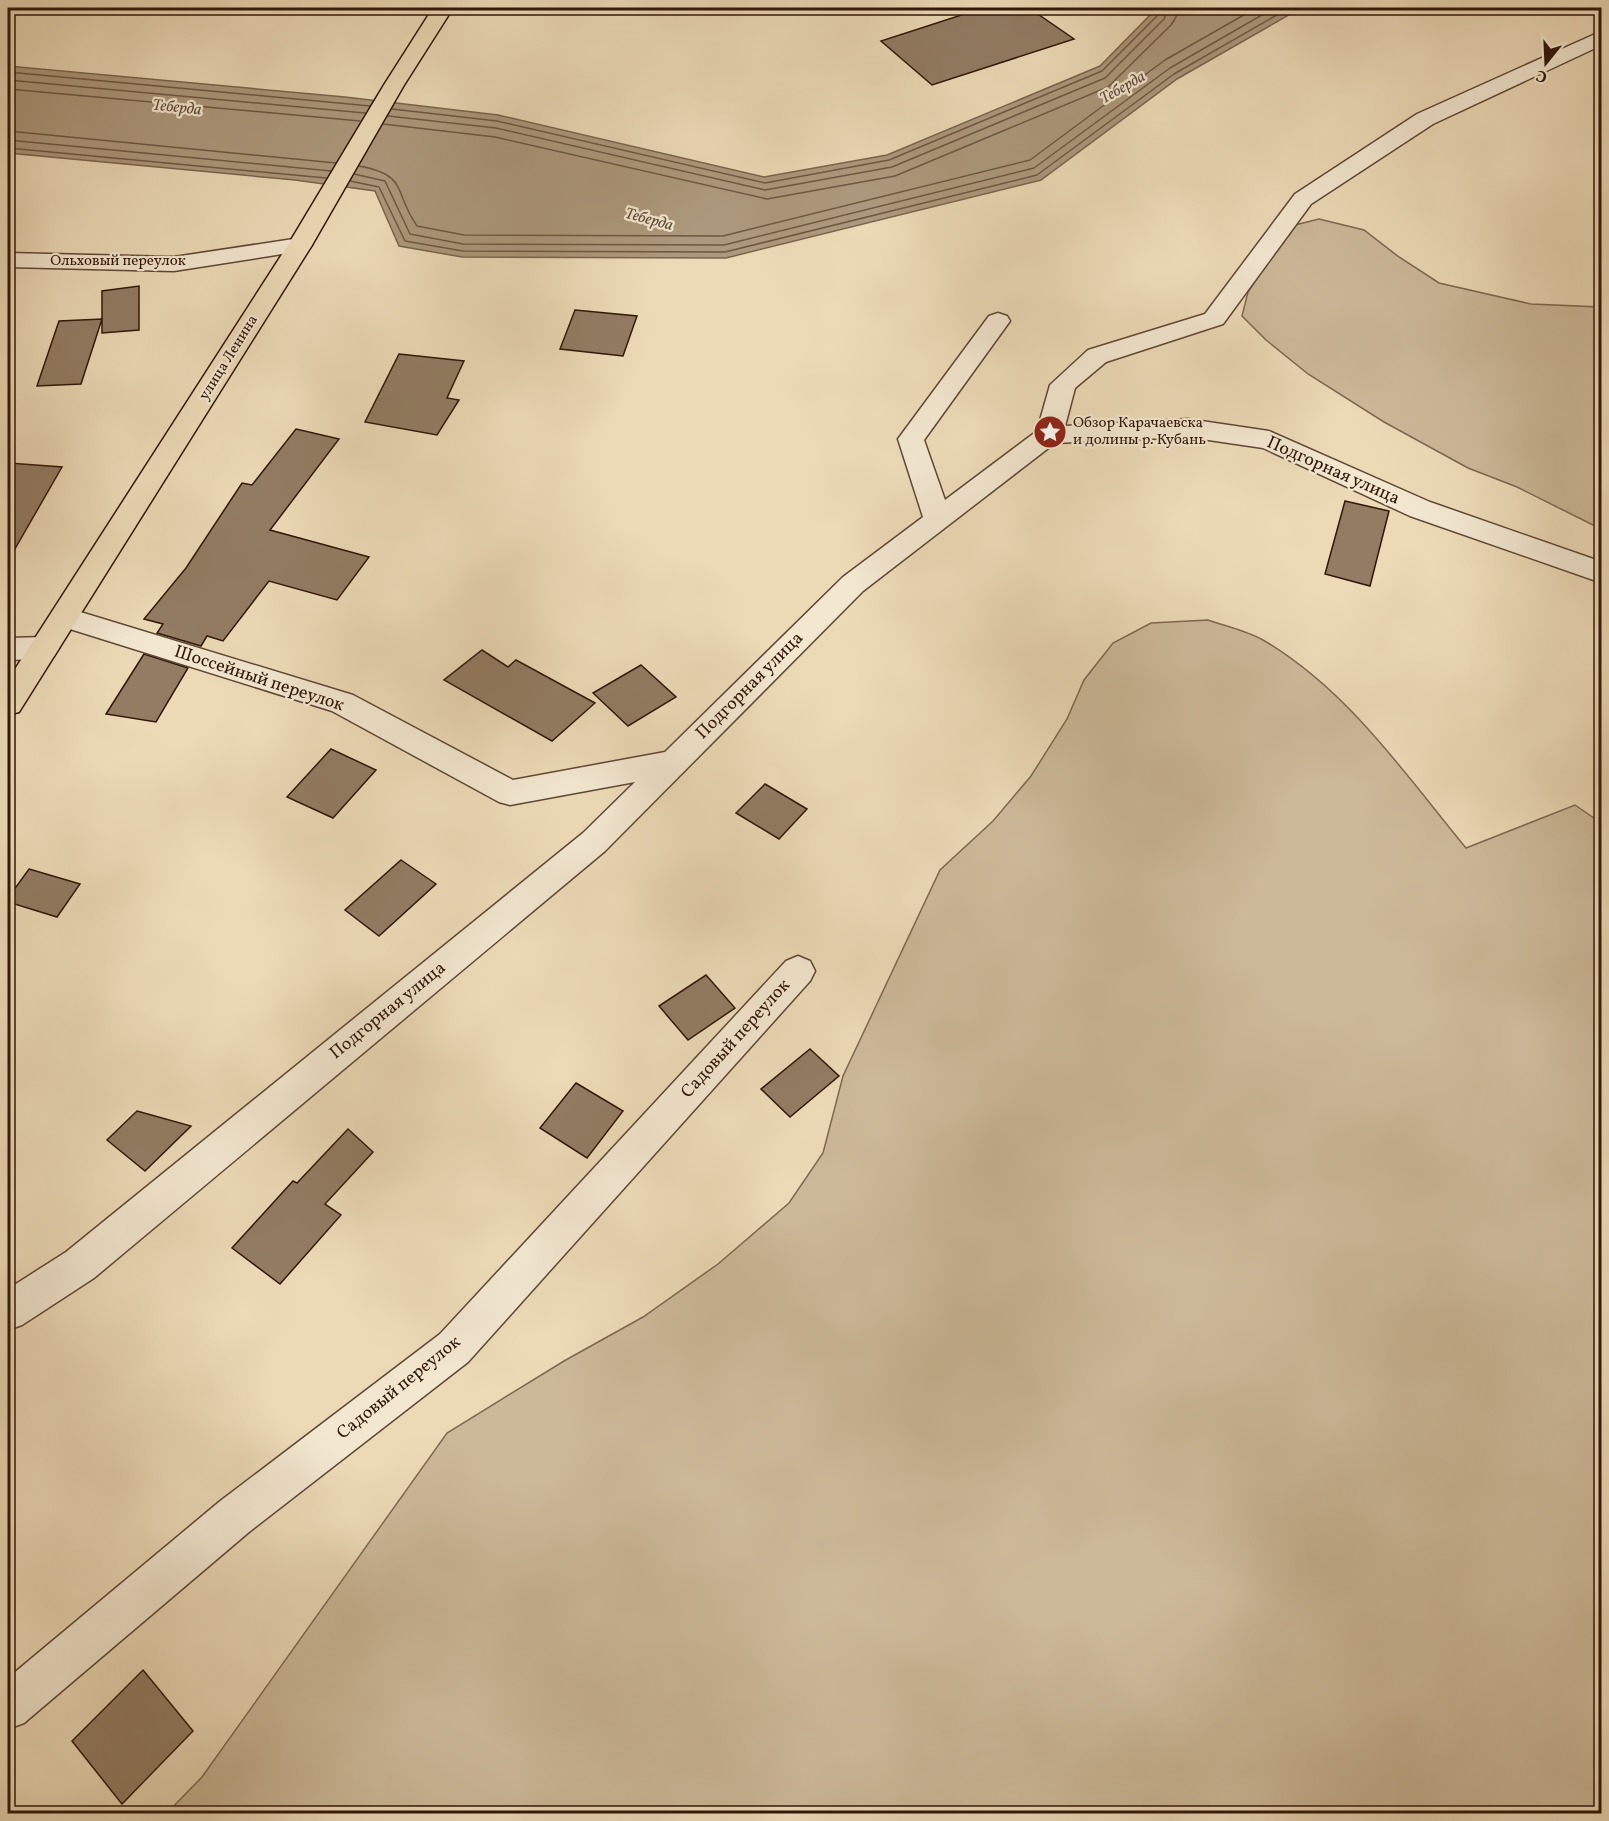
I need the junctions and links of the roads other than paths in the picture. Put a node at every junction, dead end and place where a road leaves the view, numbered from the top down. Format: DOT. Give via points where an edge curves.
graph roads {
  1 [pos="443,8"];
  2 [pos="1602,37"];
  3 [pos="300,244"];
  4 [pos="8,260"];
  5 [pos="998,321"];
  6 [pos="1049,435"];
  7 [pos="938,520"];
  8 [pos="1602,573"];
  9 [pos="64,617"];
  10 [pos="44,648"];
  11 [pos="8,650"];
  12 [pos="8,704"];
  13 [pos="674,762"];
  14 [pos="798,971"];
  15 [pos="8,1311"];
  16 [pos="8,1707"];
  1 -- 3 [label="main road, улица Ленина"];
  2 -- 6 [label="street" via="1425,119 1303,200 1214,319 1097,356 1063,385"];
  3 -- 4 [label="street, Ольховый переулок" via="174,264"];
  3 -- 9 [label="main road, улица Ленина"];
  5 -- 7 [label="street" via="911,439"];
  6 -- 7 [label="street, Подгорная улица"];
  6 -- 8 [label="street, Подгорная улица" via="1188,428 1269,440 1420,509"];
  7 -- 13 [label="street, Подгорная улица" via="853,584"];
  9 -- 10 [label="main road, улица Ленина"];
  9 -- 13 [label="street, Шоссейный переулок" via="342,703 510,793"];
  10 -- 11 [label="street"];
  10 -- 12 [label="main road, улица Ленина"];
  13 -- 15 [label="street, Подгорная улица" via="594,842 99,1250"];
  14 -- 16 [label="street, Садовый переулок" via="454,1348 234,1517"];
}
